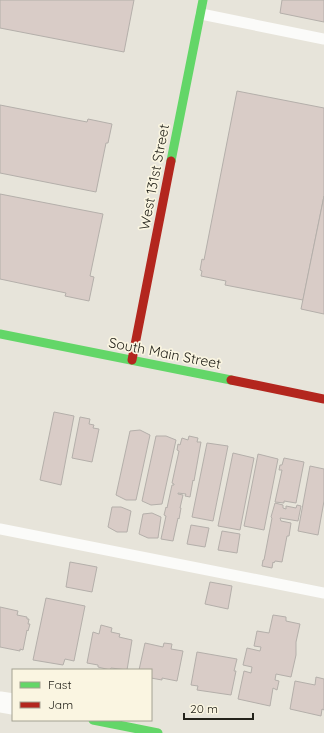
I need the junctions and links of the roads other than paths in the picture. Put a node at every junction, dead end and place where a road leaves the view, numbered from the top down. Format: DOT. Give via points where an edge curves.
graph roads {
  1 [pos="203,0"];
  2 [pos="201,14"];
  3 [pos="324,39"];
  4 [pos="0,334"];
  5 [pos="132,360"];
  6 [pos="324,399"];
  7 [pos="0,529"];
  8 [pos="324,593"];
  9 [pos="0,702"];
  10 [pos="12,704"];
  11 [pos="98,721"];
  12 [pos="158,733"];
  1 -- 2 [label="street, West 131st Street"];
  2 -- 3 [label="lane"];
  2 -- 5 [label="street, West 131st Street"];
  4 -- 5 [label="street, South Main Street"];
  5 -- 6 [label="street, South Main Street"];
  7 -- 8 [label="lane"];
  9 -- 10 [label="street"];
  11 -- 12 [label="street"];
}
